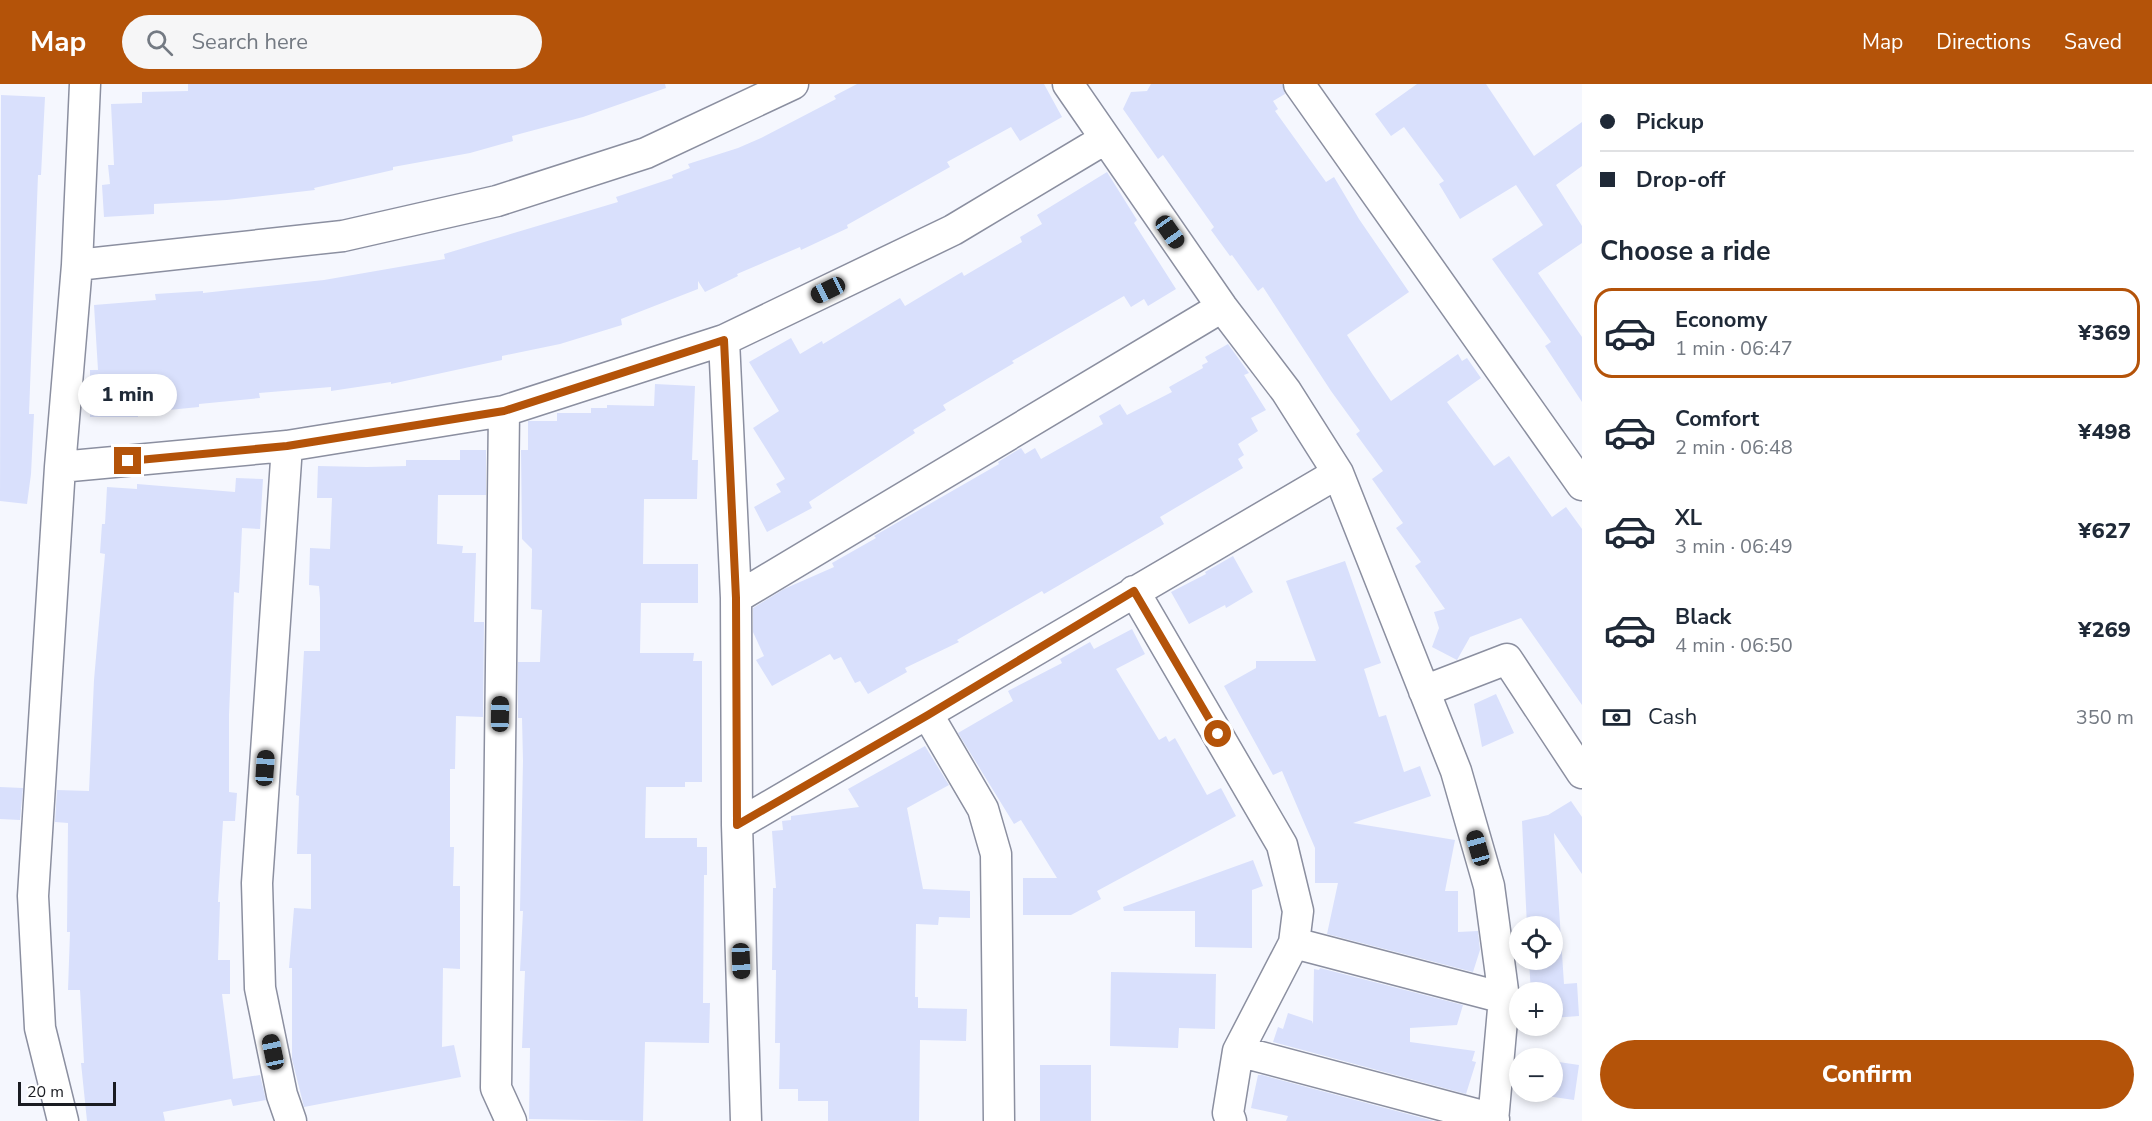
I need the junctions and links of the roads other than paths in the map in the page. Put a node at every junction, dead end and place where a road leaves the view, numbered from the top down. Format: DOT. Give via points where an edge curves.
graph roads {
  1 [pos="85,84"];
  2 [pos="793,84"];
  3 [pos="1068,84"];
  4 [pos="1299,84"];
  5 [pos="1105,139"];
  6 [pos="77,265"];
  7 [pos="1222,307"];
  8 [pos="724,340"];
  9 [pos="504,411"];
  10 [pos="287,446"];
  11 [pos="60,467"];
  12 [pos="1338,473"];
  13 [pos="1582,485"];
  14 [pos="1134,591"];
  15 [pos="736,598"];
  16 [pos="1424,691"];
  17 [pos="928,715"];
  18 [pos="1582,773"];
  19 [pos="737,825"];
  20 [pos="1294,944"];
  21 [pos="1504,998"];
  22 [pos="1238,1051"];
  23 [pos="1494,1120"];
  24 [pos="63,1121"];
  25 [pos="291,1121"];
  26 [pos="511,1121"];
  27 [pos="746,1121"];
  28 [pos="999,1121"];
  29 [pos="1231,1121"];
  1 -- 6 [label="street"];
  2 -- 6 [label="street" via="646,153 497,201 343,236"];
  3 -- 5 [label="street"];
  4 -- 13 [label="street"];
  5 -- 7 [label="street"];
  5 -- 8 [label="street" via="953,230"];
  6 -- 11 [label="street"];
  7 -- 12 [label="street" via="1286,391"];
  7 -- 15 [label="street"];
  8 -- 9 [label="street"];
  8 -- 15 [label="street"];
  9 -- 10 [label="street"];
  9 -- 26 [label="street" via="496,1088"];
  10 -- 11 [label="street"];
  10 -- 25 [label="street" via="257,883 260,988"];
  11 -- 24 [label="street" via="33,896 40,1028"];
  12 -- 14 [label="street"];
  12 -- 16 [label="street"];
  14 -- 17 [label="street"];
  14 -- 20 [label="street" via="1282,845 1298,910"];
  15 -- 19 [label="street"];
  16 -- 18 [label="street" via="1507,659"];
  16 -- 21 [label="street" via="1456,771 1489,886"];
  17 -- 19 [label="street"];
  17 -- 28 [label="street" via="983,809 996,854"];
  19 -- 27 [label="street"];
  20 -- 21 [label="street"];
  20 -- 22 [label="street"];
  21 -- 23 [label="street"];
  22 -- 23 [label="street"];
  22 -- 29 [label="street" via="1228,1113"];
}
